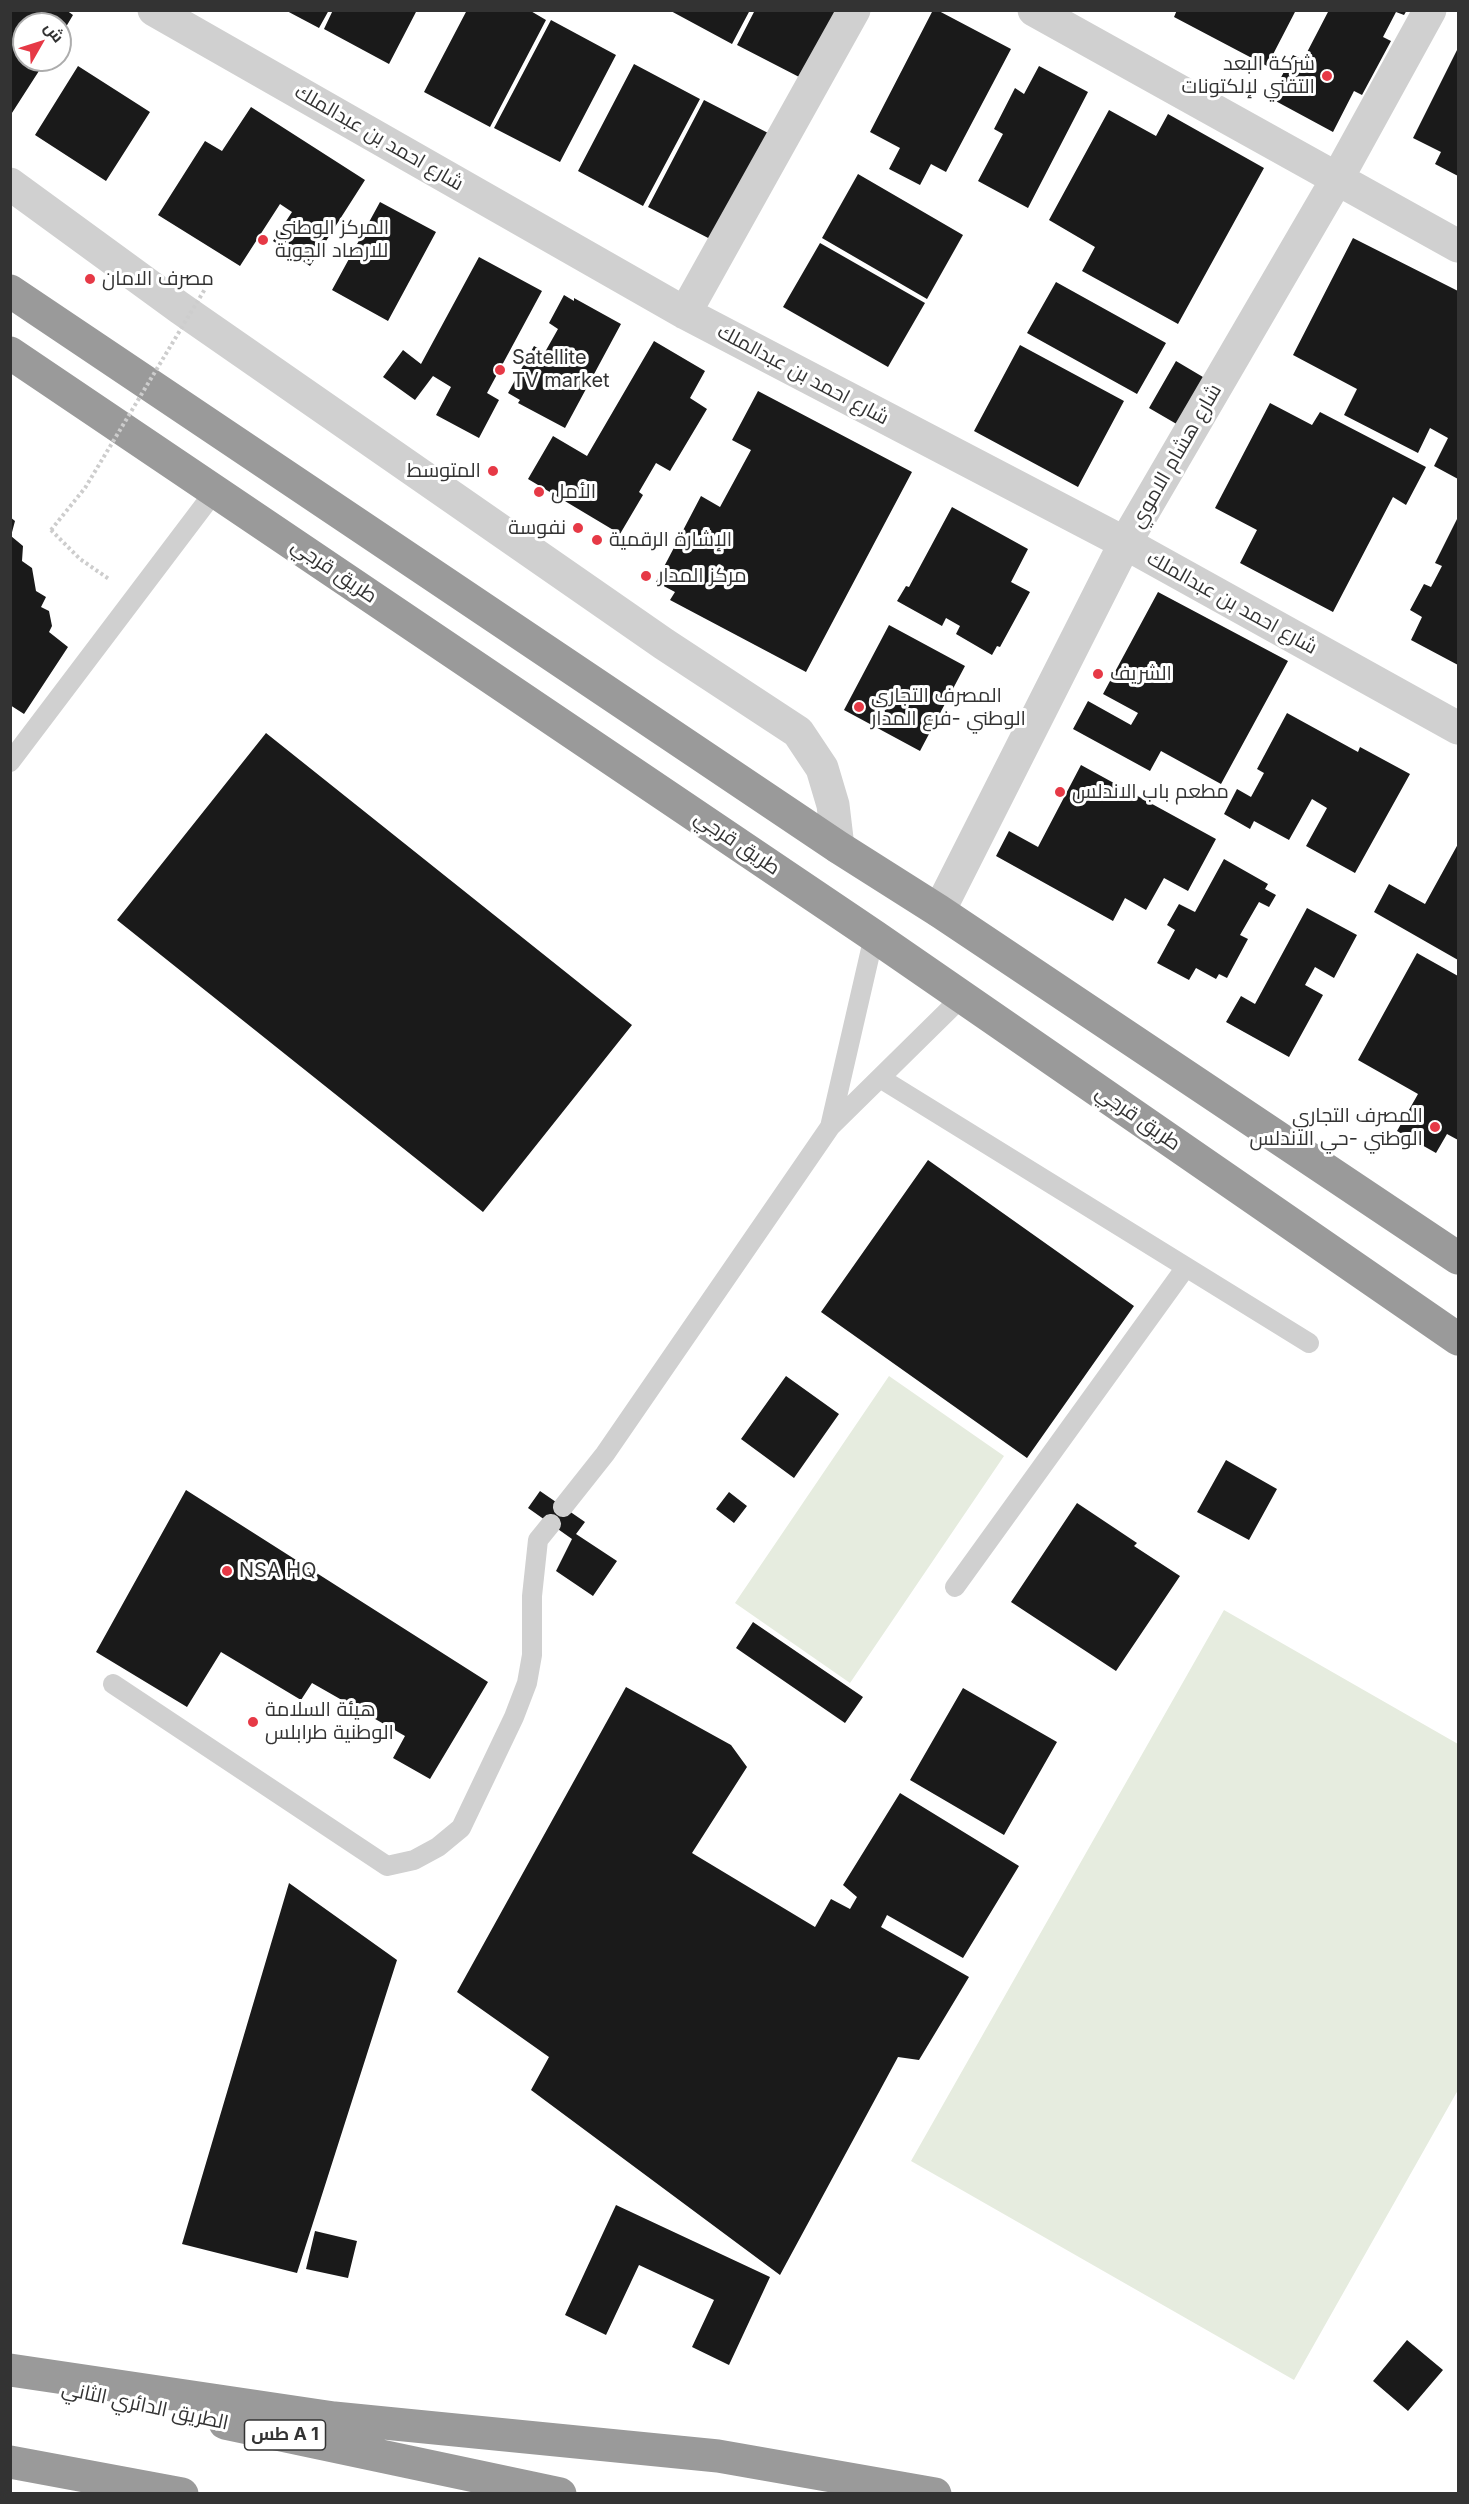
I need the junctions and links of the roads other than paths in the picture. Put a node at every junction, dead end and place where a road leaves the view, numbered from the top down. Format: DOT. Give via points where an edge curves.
graph roads {
  1 [pos="154,10"];
  2 [pos="854,10"];
  3 [pos="1034,10"];
  4 [pos="1430,10"];
  5 [pos="1336,178"];
  6 [pos="10,184"];
  7 [pos="1458,246"];
  8 [pos="10,291"];
  9 [pos="685,313"];
  10 [pos="10,353"];
  11 [pos="215,491"];
  12 [pos="1125,543"];
  13 [pos="1458,728"];
  14 [pos="10,762"];
  15 [pos="838,847"];
  16 [pos="939,911"];
  17 [pos="874,936"];
  18 [pos="962,997"];
  19 [pos="880,1077"];
  20 [pos="830,1127"];
  21 [pos="1458,1258"];
  22 [pos="1186,1268"];
  23 [pos="1453,1338"];
  24 [pos="1309,1343"];
  25 [pos="563,1507"];
  26 [pos="551,1524"];
  27 [pos="955,1587"];
  28 [pos="113,1684"];
  29 [pos="10,2370"];
  30 [pos="10,2377"];
  31 [pos="10,2462"];
  32 [pos="10,2480"];
  33 [pos="52,2493"];
  34 [pos="182,2493"];
  35 [pos="561,2493"];
  36 [pos="935,2493"];
  1 -- 9 [label="street, شارع احمد بن عبدالملك"];
  2 -- 9 [label="street"];
  3 -- 5 [label="street"];
  4 -- 5 [label="street, شارع هشام الاموي"];
  5 -- 7 [label="street"];
  5 -- 12 [label="street, شارع هشام الاموي"];
  6 -- 15 [label="street" via="190,315 798,732 822,768 833,804"];
  8 -- 15 [label="highway"];
  9 -- 12 [label="street, شارع احمد بن عبدالملك"];
  10 -- 11 [label="highway, طريق قرجي"];
  11 -- 14 [label="lane"];
  11 -- 17 [label="highway, طريق قرجي"];
  12 -- 13 [label="street, شارع احمد بن عبدالملك"];
  12 -- 16 [label="street, شارع هشام الاموي"];
  15 -- 16 [label="highway"];
  16 -- 21 [label="highway"];
  17 -- 18 [label="highway, طريق قرجي"];
  17 -- 20 [label="lane"];
  18 -- 19 [label="lane"];
  18 -- 23 [label="highway, طريق قرجي"];
  19 -- 20 [label="lane"];
  19 -- 22 [label="lane"];
  20 -- 25 [label="lane" via="605,1454"];
  22 -- 24 [label="lane"];
  22 -- 27 [label="lane"];
  26 -- 28 [label="lane" via="538,1540 532,1596 532,1655 527,1683 514,1717 461,1828 414,1860 387,1866"];
  29 -- 36 [label="highway" via="334,2418 718,2456"];
  30 -- 35 [label="highway, الطريق الدائري الثاني / طس A 1"];
  31 -- 34 [label="highway"];
  32 -- 33 [label="highway"];
}
